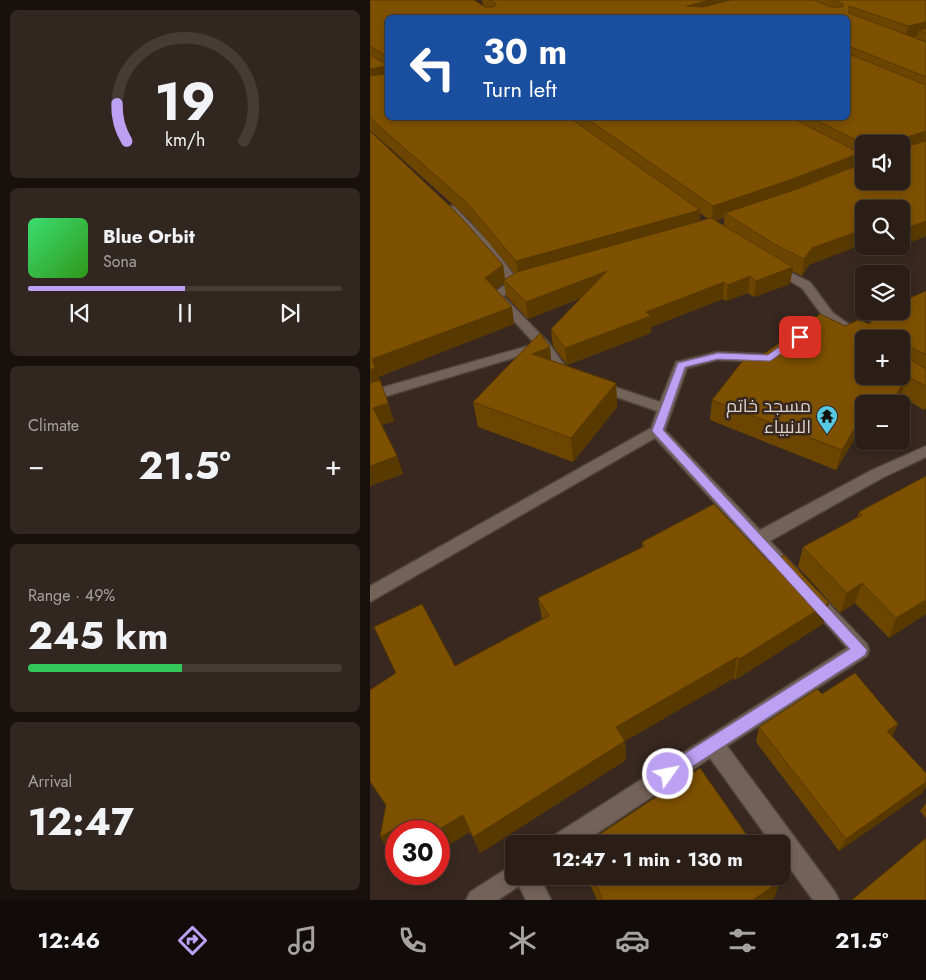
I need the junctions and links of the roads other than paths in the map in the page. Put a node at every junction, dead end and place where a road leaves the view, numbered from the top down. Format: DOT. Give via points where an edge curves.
graph roads {
  1 [pos="441,201"];
  2 [pos="759,259"];
  3 [pos="829,316"];
  4 [pos="855,334"];
  5 [pos="800,337"];
  6 [pos="543,345"];
  7 [pos="785,348"];
  8 [pos="370,396"];
  9 [pos="666,408"];
  10 [pos="658,431"];
  11 [pos="926,451"];
  12 [pos="759,539"];
  13 [pos="370,595"];
  14 [pos="713,744"];
  15 [pos="575,835"];
  16 [pos="505,881"];
  17 [pos="530,885"];
  18 [pos="478,900"];
  19 [pos="538,900"];
  20 [pos="826,900"];
  1 -- 6 [label="street" via="468,224 520,283 496,294"];
  2 -- 3 [label="street" via="806,285"];
  3 -- 4 [label="street"];
  3 -- 5 [label="street"];
  6 -- 8 [label="street"];
  6 -- 9 [label="street" via="563,373"];
  7 -- 9 [label="street" via="770,358 718,356 681,365"];
  9 -- 10 [label="street"];
  10 -- 12 [label="street"];
  10 -- 13 [label="street"];
  11 -- 12 [label="street"];
  12 -- 14 [label="street" via="860,650"];
  14 -- 15 [label="street"];
  14 -- 20 [label="street"];
  16 -- 18 [label="street"];
  17 -- 19 [label="street"];
}
